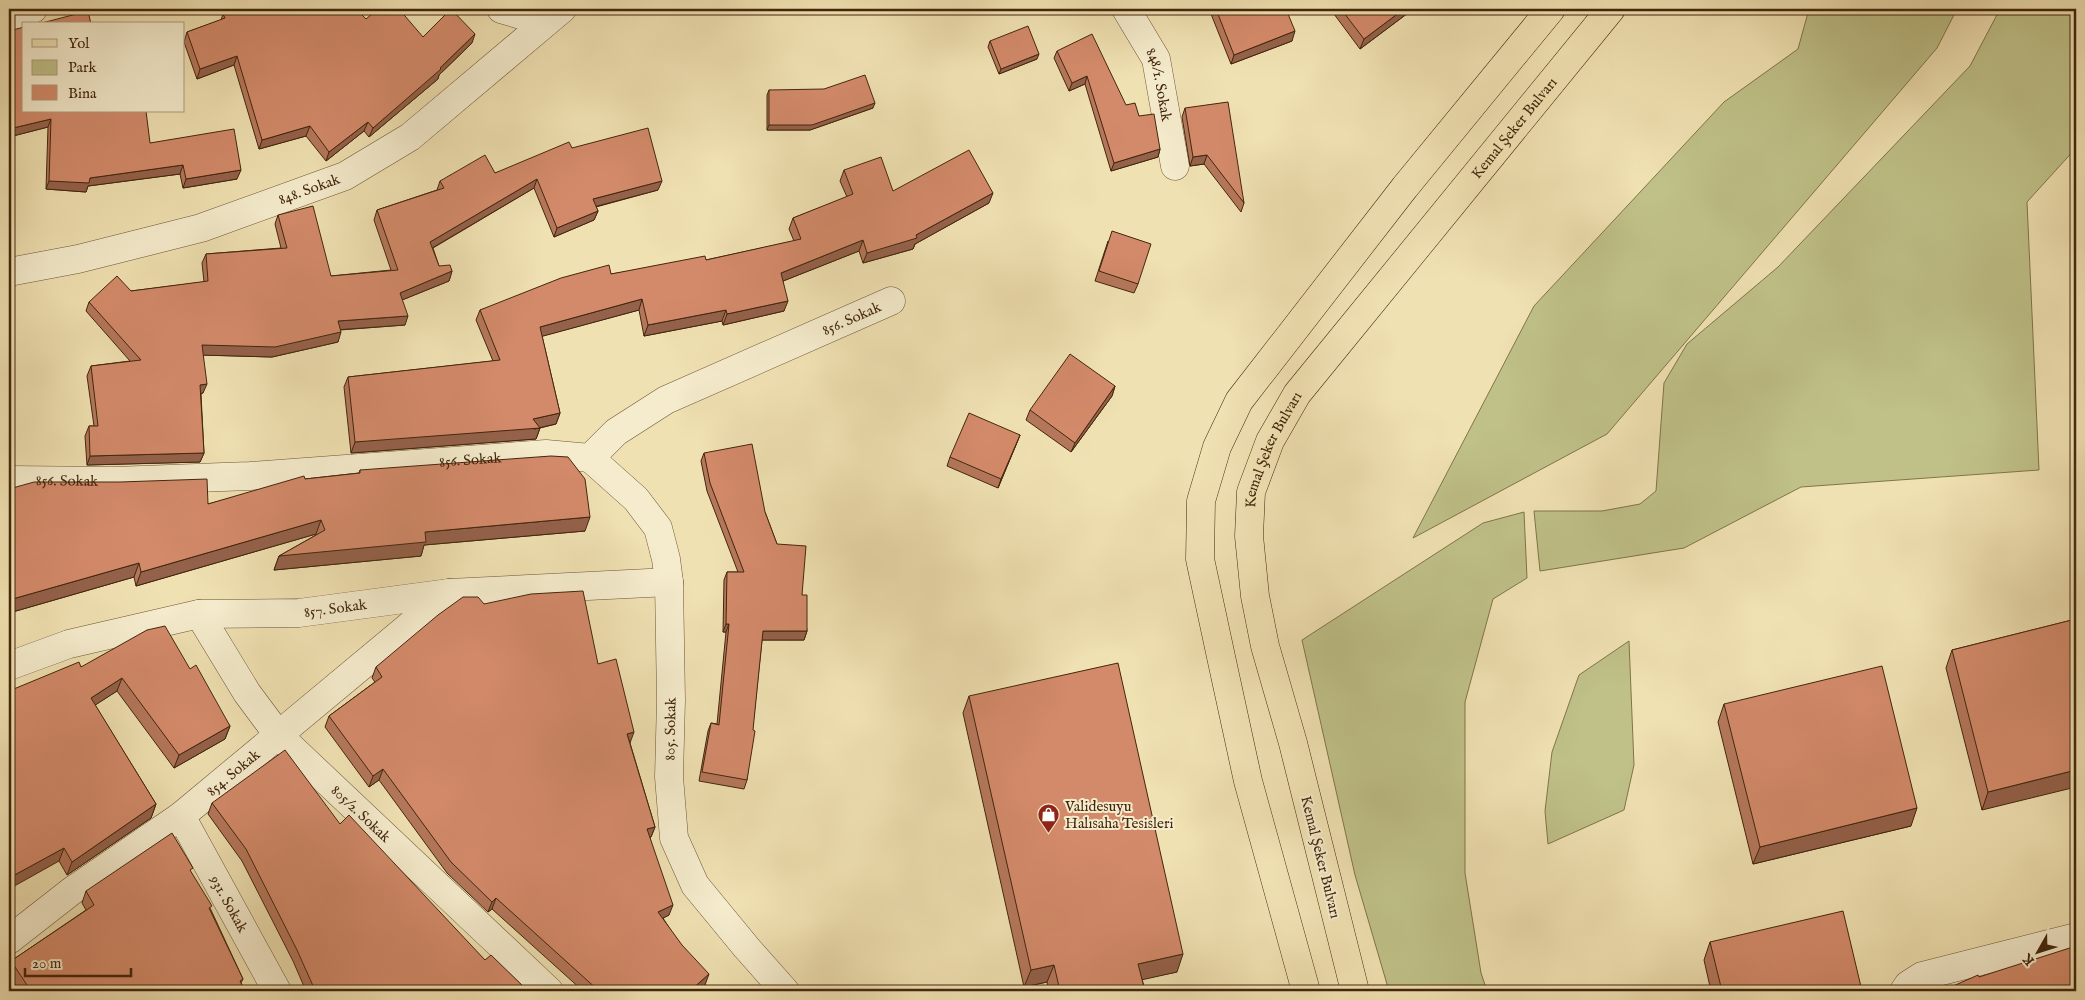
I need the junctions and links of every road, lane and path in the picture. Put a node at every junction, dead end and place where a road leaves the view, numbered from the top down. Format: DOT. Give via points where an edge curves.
graph roads {
  1 [pos="33,9"];
  2 [pos="501,9"];
  3 [pos="1126,9"];
  4 [pos="1551,9"];
  5 [pos="1611,9"];
  6 [pos="553,15"];
  7 [pos="9,22"];
  8 [pos="1175,166"];
  9 [pos="9,272"];
  10 [pos="891,301"];
  11 [pos="590,458"];
  12 [pos="9,480"];
  13 [pos="669,582"];
  14 [pos="449,593"];
  15 [pos="199,614"];
  16 [pos="9,666"];
  17 [pos="279,736"];
  18 [pos="181,816"];
  19 [pos="2076,937"];
  20 [pos="9,940"];
  21 [pos="1906,988"];
  22 [pos="276,991"];
  23 [pos="549,991"];
  24 [pos="785,991"];
  25 [pos="1306,991"];
  26 [pos="1355,991"];
  1 -- 7 [label="street"];
  2 -- 6 [label="street"];
  3 -- 8 [label="street, 848/1. Sokak" via="1156,59"];
  4 -- 25 [label="main road" via="1400,194 1239,400 1217,446 1201,501 1200,559 1248,780"];
  5 -- 26 [label="main road, Kemal Şeker Bulvarı" via="1297,394 1270,441 1251,492 1249,536 1255,596 1265,646 1293,743"];
  6 -- 9 [label="street, 848. Sokak" via="410,137 345,176 201,228 78,259"];
  10 -- 11 [label="street, 856. Sokak" via="666,400 616,432"];
  11 -- 12 [label="street, 856. Sokak" via="546,454 250,476 115,481"];
  11 -- 13 [label="street, 805. Sokak" via="636,499 658,528"];
  13 -- 14 [label="street, 857. Sokak"];
  13 -- 24 [label="street, 805. Sokak" via="671,700 668,777 674,838 696,885"];
  14 -- 15 [label="street, 857. Sokak" via="299,613"];
  14 -- 17 [label="street, 854. Sokak"];
  15 -- 16 [label="street, 857. Sokak" via="68,644"];
  15 -- 17 [label="street, 805/2. Sokak" via="247,693"];
  17 -- 18 [label="street, 854. Sokak"];
  17 -- 23 [label="street, 805/2. Sokak"];
  18 -- 20 [label="street, 854. Sokak" via="73,890"];
  18 -- 22 [label="street, 931. Sokak"];
  19 -- 21 [label="street" via="1922,976"];
}
